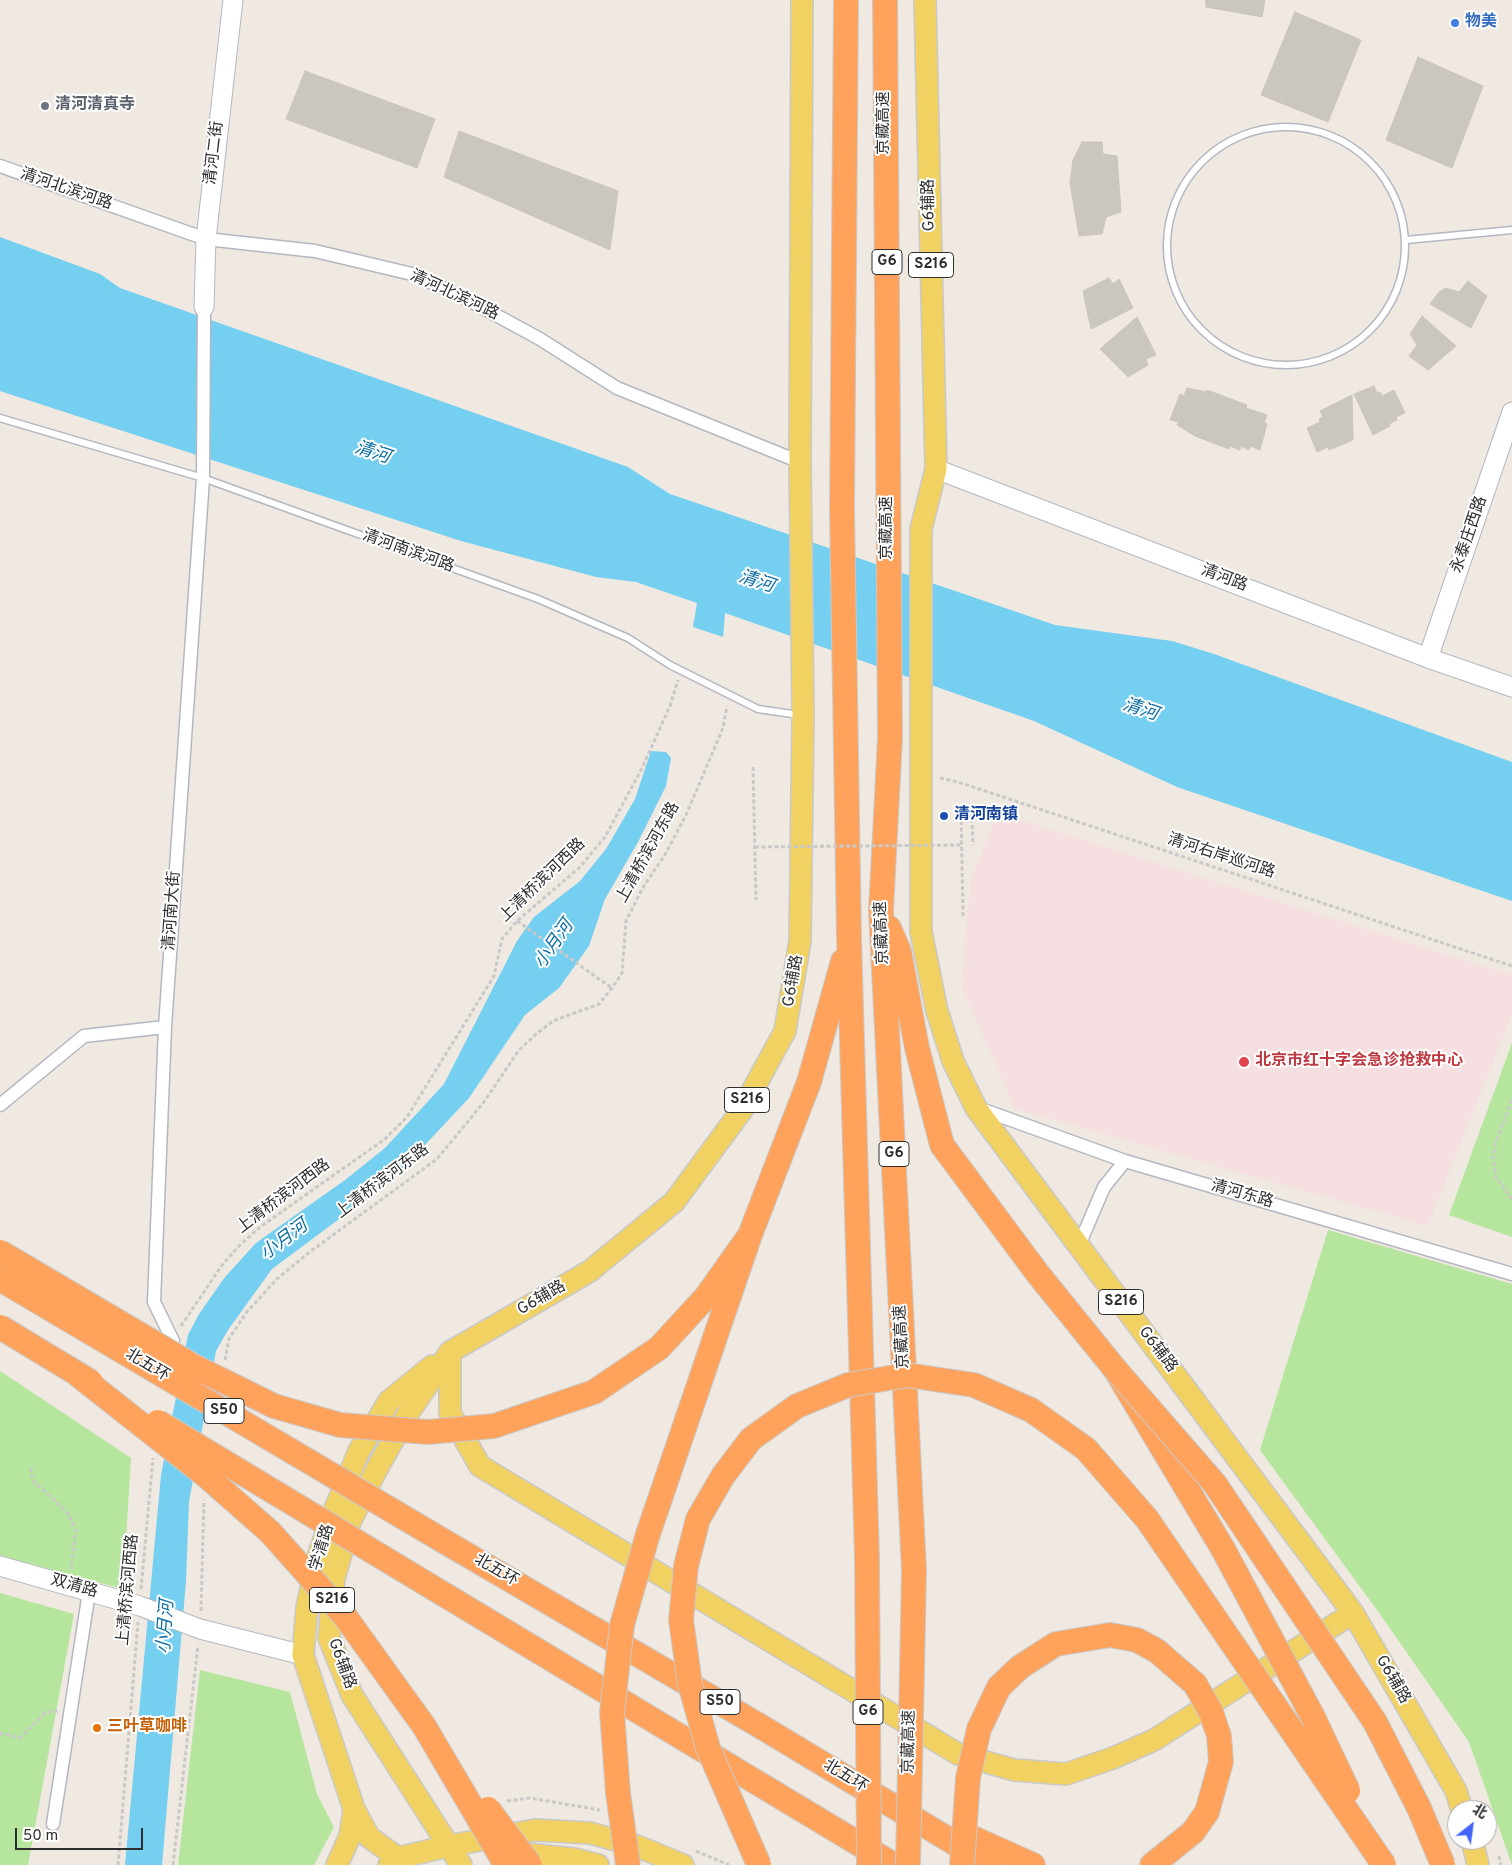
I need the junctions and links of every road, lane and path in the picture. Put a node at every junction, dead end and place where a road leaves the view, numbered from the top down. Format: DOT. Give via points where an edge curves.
graph roads {
  1 [pos="233,0"];
  2 [pos="802,0"];
  3 [pos="846,0"];
  4 [pos="884,0"];
  5 [pos="925,0"];
  6 [pos="0,166"];
  7 [pos="1512,230"];
  8 [pos="206,239"];
  9 [pos="1406,240"];
  10 [pos="204,307"];
  11 [pos="1512,412"];
  12 [pos="0,418"];
  13 [pos="800,462"];
  14 [pos="936,469"];
  15 [pos="203,478"];
  16 [pos="1428,658"];
  17 [pos="681,670"];
  18 [pos="1512,687"];
  19 [pos="729,694"];
  20 [pos="803,716"];
  21 [pos="753,767"];
  22 [pos="922,774"];
  23 [pos="962,845"];
  24 [pos="972,845"];
  25 [pos="755,847"];
  26 [pos="756,900"];
  27 [pos="882,910"];
  28 [pos="963,916"];
  29 [pos="517,921"];
  30 [pos="849,938"];
  31 [pos="1512,966"];
  32 [pos="612,988"];
  33 [pos="165,1027"];
  34 [pos="1512,1100"];
  35 [pos="0,1104"];
  36 [pos="976,1108"];
  37 [pos="1125,1161"];
  38 [pos="1512,1199"];
  39 [pos="750,1235"];
  40 [pos="1079,1245"];
  41 [pos="0,1252"];
  42 [pos="1512,1274"];
  43 [pos="0,1278"];
  44 [pos="0,1328"];
  45 [pos="173,1341"];
  46 [pos="450,1352"];
  47 [pos="224,1364"];
  48 [pos="1115,1369"];
  49 [pos="77,1374"];
  50 [pos="154,1453"];
  51 [pos="31,1468"];
  52 [pos="205,1491"];
  53 [pos="0,1566"];
  54 [pos="68,1586"];
  55 [pos="89,1592"];
  56 [pos="144,1608"];
  57 [pos="1353,1613"];
  58 [pos="200,1629"];
  59 [pos="303,1655"];
  60 [pos="71,1710"];
  61 [pos="424,1726"];
  62 [pos="760,1726"];
  63 [pos="0,1734"];
  64 [pos="1459,1800"];
  65 [pos="354,1809"];
  66 [pos="53,1824"];
  67 [pos="448,1846"];
  68 [pos="1474,1850"];
  69 [pos="1499,1856"];
  70 [pos="394,1861"];
  71 [pos="1383,1864"];
  72 [pos="118,1865"];
  73 [pos="173,1865"];
  74 [pos="337,1865"];
  75 [pos="461,1865"];
  76 [pos="506,1865"];
  77 [pos="530,1865"];
  78 [pos="598,1865"];
  79 [pos="628,1865"];
  80 [pos="682,1865"];
  81 [pos="759,1865"];
  82 [pos="869,1865"];
  83 [pos="894,1865"];
  84 [pos="908,1865"];
  85 [pos="962,1865"];
  86 [pos="991,1865"];
  87 [pos="1033,1865"];
  88 [pos="1152,1865"];
  89 [pos="1443,1865"];
  90 [pos="1478,1865"];
  91 [pos="1501,1865"];
  1 -- 8 [label="street, 清河二街"];
  2 -- 13 [label="main road"];
  3 -- 30 [label="highway, 京藏高速 / G6" via="842,509"];
  4 -- 27 [label="highway, 京藏高速 / G6" via="890,738"];
  5 -- 14 [label="main road, G6辅路 / S216"];
  6 -- 8 [label="street, 清河北滨河路"];
  7 -- 9 [label="lane"];
  8 -- 10 [label="street, 清河二街"];
  8 -- 13 [label="street, 清河北滨河路" via="315,251 412,274 461,296 540,339 617,388"];
  9 -- 9 [label="lane" via="1392,188 1356,148 1306,127 1253,130 1206,155 1174,199 1165,252 1180,303 1215,343 1265,364 1319,362 1366,336 1397,292"];
  10 -- 15 [label="street, 清河南大街"];
  11 -- 16 [label="street, 永泰庄西路"];
  12 -- 15 [label="lane, 清河南滨河路"];
  13 -- 20 [label="main road, G6辅路"];
  14 -- 16 [label="street, 清河路"];
  14 -- 22 [label="main road, G6辅路 / S216" via="921,529"];
  15 -- 17 [label="lane, 清河南滨河路" via="555,606 628,638"];
  15 -- 33 [label="street, 清河南大街"];
  16 -- 18 [label="street, 清河路"];
  17 -- 19 [label="lane, 清河南滨河路"];
  17 -- 29 [label="path, 上清桥滨河西路" via="666,715 605,837 579,868"];
  19 -- 20 [label="lane, 清河南滨河路" via="758,709"];
  19 -- 32 [label="path, 上清桥滨河东路" via="722,728 686,815 626,921 622,973"];
  20 -- 46 [label="main road, G6辅路 / S216" via="800,941 785,1031 746,1102 674,1202 590,1270"];
  21 -- 25 [label="path"];
  22 -- 31 [label="path, 清河右岸巡河路" via="958,782"];
  22 -- 36 [label="main road, G6辅路 / S216" via="922,932 942,1028 953,1061"];
  23 -- 24 [label="path" via="961,812 972,810"];
  23 -- 25 [label="path, bridge"];
  23 -- 28 [label="path"];
  25 -- 26 [label="path"];
  27 -- 48 [label="highway" via="899,951 917,1048 942,1145 1038,1274"];
  27 -- 84 [label="highway, 京藏高速 / G6, bridge" via="914,1570"];
  29 -- 32 [label="path"];
  29 -- 45 [label="path, 上清桥滨河西路" via="502,939 494,976 407,1117 384,1139 260,1227 239,1246 196,1300"];
  30 -- 39 [label="highway, bridge" via="809,1082"];
  30 -- 82 [label="highway, 京藏高速 / G6, bridge" via="867,1558"];
  32 -- 47 [label="path, 上清桥滨河东路" via="599,1004 553,1021 534,1035 519,1050 484,1102 437,1159 277,1279 246,1313 229,1339"];
  33 -- 35 [label="street" via="84,1036"];
  33 -- 45 [label="street, 清河南大街" via="154,1302"];
  34 -- 38 [label="path" via="1492,1159 1496,1177"];
  36 -- 37 [label="street, 清河东路"];
  36 -- 40 [label="main road, G6辅路 / S216"];
  37 -- 40 [label="street" via="1104,1187"];
  37 -- 42 [label="street, 清河东路"];
  39 -- 41 [label="highway, bridge" via="706,1297 659,1348 594,1392 494,1426 428,1432 340,1425 274,1406 195,1367"];
  39 -- 79 [label="highway, bridge" via="648,1534 622,1625 612,1712"];
  40 -- 57 [label="main road, G6辅路 / S216"];
  43 -- 62 [label="highway, 北五环 / S50, bridge"];
  44 -- 49 [label="highway, S50, bridge"];
  46 -- 57 [label="main road" via="450,1413 480,1466 958,1754 1014,1770 1066,1774 1113,1758 1154,1740"];
  46 -- 59 [label="main road, 学清路" via="389,1400 359,1451 318,1557 307,1607"];
  46 -- 67 [label="main road, G6辅路 / S216" via="409,1412 350,1522 334,1579 329,1638 352,1695"];
  48 -- 71 [label="highway, bridge" via="1223,1549 1313,1717"];
  48 -- 89 [label="highway, bridge" via="1215,1484 1375,1722 1420,1808"];
  49 -- 61 [label="highway, bridge" via="204,1474 270,1532 344,1615"];
  49 -- 83 [label="highway, S50, bridge"];
  50 -- 56 [label="path, 上清桥滨河西路"];
  51 -- 54 [label="path" via="32,1480 67,1512 76,1530"];
  52 -- 58 [label="path"];
  53 -- 54 [label="street, 双清路"];
  54 -- 55 [label="street, 双清路"];
  55 -- 56 [label="street, 双清路"];
  55 -- 60 [label="street"];
  56 -- 58 [label="street, 双清路"];
  56 -- 72 [label="path, 上清桥滨河西路"];
  57 -- 64 [label="main road, G6辅路 / S216"];
  58 -- 59 [label="street"];
  58 -- 73 [label="path"];
  59 -- 65 [label="main road, 学清路"];
  60 -- 63 [label="path" via="46,1712 20,1738"];
  60 -- 66 [label="street"];
  61 -- 76 [label="highway, bridge"];
  61 -- 77 [label="highway, bridge"];
  62 -- 86 [label="highway, 北五环 / S50"];
  62 -- 87 [label="highway" via="994,1849"];
  65 -- 70 [label="main road" via="369,1837"];
  65 -- 74 [label="main road, 学清路" via="350,1836"];
  67 -- 70 [label="main road"];
  67 -- 75 [label="main road, G6辅路 / S216"];
  67 -- 78 [label="main road" via="574,1859"];
  67 -- 80 [label="main road" via="535,1830 590,1833 637,1846"];
  68 -- 90 [label="main road"];
  69 -- 91 [label="path"];
  71 -- 81 [label="highway, bridge" via="1147,1519 1086,1449 1031,1410 974,1384 908,1375 848,1384 797,1406 751,1439 723,1476 698,1519 686,1566 681,1620 690,1684 708,1748"];
  85 -- 88 [label="highway, bridge" via="968,1778 979,1729 999,1687 1020,1667 1056,1644 1110,1635 1136,1640 1157,1651 1195,1684 1211,1712 1219,1736 1221,1762 1207,1812 1193,1832"];
}
